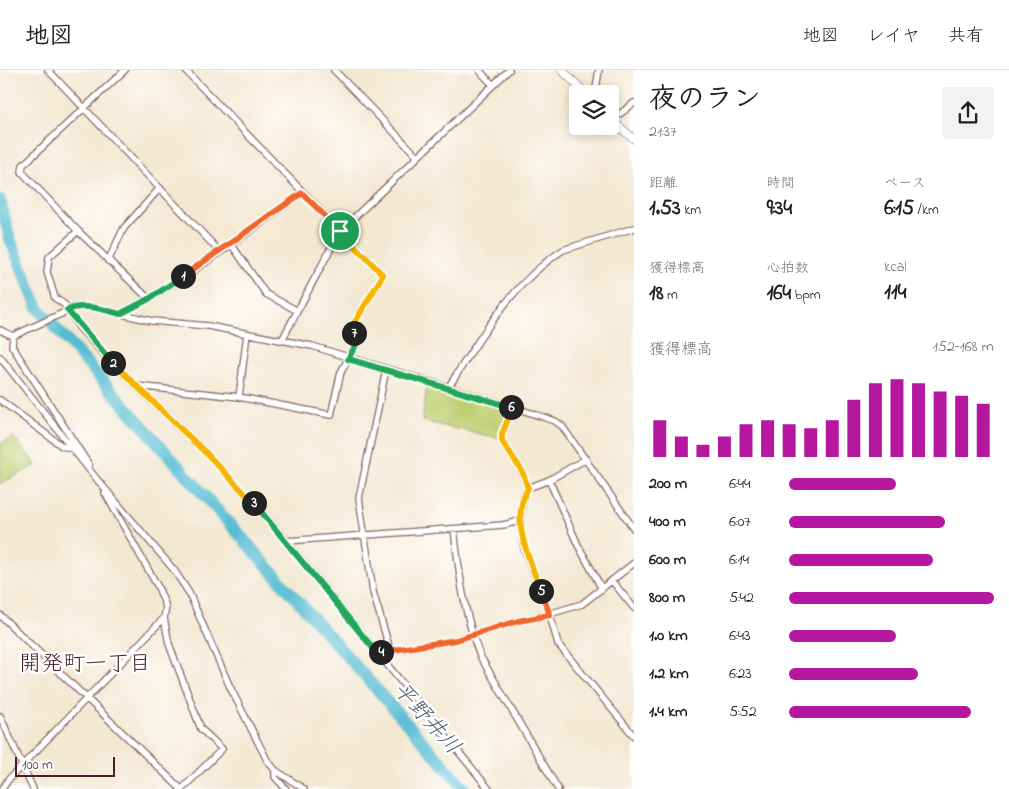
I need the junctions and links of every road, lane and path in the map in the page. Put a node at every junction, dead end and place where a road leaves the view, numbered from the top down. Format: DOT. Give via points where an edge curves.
graph roads {
  1 [pos="48,70"];
  2 [pos="125,70"];
  3 [pos="185,70"];
  4 [pos="334,70"];
  5 [pos="479,70"];
  6 [pos="509,70"];
  7 [pos="562,70"];
  8 [pos="599,70"];
  9 [pos="493,85"];
  10 [pos="577,85"];
  11 [pos="596,85"];
  12 [pos="634,103"];
  13 [pos="84,108"];
  14 [pos="619,113"];
  15 [pos="619,126"];
  16 [pos="634,139"];
  17 [pos="417,156"];
  18 [pos="160,188"];
  19 [pos="302,193"];
  20 [pos="634,228"];
  21 [pos="78,231"];
  22 [pos="340,231"];
  23 [pos="231,244"];
  24 [pos="220,252"];
  25 [pos="108,261"];
  26 [pos="149,299"];
  27 [pos="296,310"];
  28 [pos="64,312"];
  29 [pos="120,314"];
  30 [pos="0,330"];
  31 [pos="247,334"];
  32 [pos="13,336"];
  33 [pos="282,340"];
  34 [pos="0,357"];
  35 [pos="348,359"];
  36 [pos="386,370"];
  37 [pos="136,386"];
  38 [pos="448,388"];
  39 [pos="239,397"];
  40 [pos="0,400"];
  41 [pos="513,407"];
  42 [pos="72,448"];
  43 [pos="586,459"];
  44 [pos="95,476"];
  45 [pos="549,480"];
  46 [pos="528,488"];
  47 [pos="520,521"];
  48 [pos="454,529"];
  49 [pos="634,529"];
  50 [pos="365,534"];
  51 [pos="286,541"];
  52 [pos="634,563"];
  53 [pos="612,580"];
  54 [pos="602,589"];
  55 [pos="634,608"];
  56 [pos="550,614"];
  57 [pos="0,615"];
  58 [pos="164,618"];
  59 [pos="472,635"];
  60 [pos="390,650"];
  61 [pos="377,653"];
  62 [pos="87,698"];
  63 [pos="0,716"];
  64 [pos="634,736"];
  65 [pos="23,765"];
  66 [pos="275,770"];
  67 [pos="2,789"];
  68 [pos="33,789"];
  69 [pos="182,789"];
  70 [pos="286,789"];
  71 [pos="304,789"];
  72 [pos="490,789"];
  73 [pos="558,789"];
  1 -- 13 [label="street"];
  2 -- 13 [label="street"];
  3 -- 19 [label="street"];
  4 -- 17 [label="street"];
  5 -- 9 [label="street"];
  6 -- 9 [label="street"];
  7 -- 10 [label="main road"];
  8 -- 11 [label="street"];
  9 -- 17 [label="street"];
  12 -- 14 [label="street"];
  13 -- 18 [label="street"];
  13 -- 21 [label="street" via="23,165 22,172"];
  15 -- 16 [label="main road"];
  17 -- 22 [label="street"];
  18 -- 24 [label="street"];
  18 -- 25 [label="street" via="124,228"];
  19 -- 22 [label="street"];
  19 -- 23 [label="street"];
  20 -- 38 [label="street" via="563,250 553,257 507,300"];
  21 -- 25 [label="street"];
  21 -- 28 [label="street" via="50,257 47,272 55,298 64,305"];
  22 -- 27 [label="street"];
  22 -- 35 [label="street" via="383,275 352,327 357,343"];
  23 -- 24 [label="street"];
  23 -- 27 [label="street" via="266,294"];
  24 -- 26 [label="street"];
  25 -- 26 [label="street"];
  26 -- 29 [label="street"];
  27 -- 33 [label="street"];
  28 -- 29 [label="street" via="76,307 92,307"];
  28 -- 32 [label="street"];
  28 -- 37 [label="street"];
  29 -- 31 [label="street"];
  30 -- 32 [label="street"];
  31 -- 33 [label="street"];
  31 -- 39 [label="street"];
  32 -- 44 [label="street" via="12,346"];
  33 -- 35 [label="street" via="312,346"];
  34 -- 42 [label="street"];
  35 -- 36 [label="street"];
  35 -- 39 [label="street" via="341,372 331,415"];
  36 -- 38 [label="street"];
  36 -- 50 [label="street" via="359,498"];
  37 -- 39 [label="street"];
  37 -- 51 [label="street" via="207,454"];
  38 -- 41 [label="street"];
  40 -- 42 [label="street" via="62,446"];
  41 -- 43 [label="street" via="555,421"];
  41 -- 46 [label="street" via="502,441 522,471"];
  42 -- 44 [label="street"];
  43 -- 45 [label="street"];
  43 -- 49 [label="street"];
  44 -- 58 [label="street" via="158,587 166,606"];
  44 -- 66 [label="street" via="174,570 189,593 230,687"];
  45 -- 46 [label="street"];
  45 -- 54 [label="street"];
  46 -- 47 [label="street"];
  47 -- 48 [label="street"];
  47 -- 56 [label="street" via="524,548"];
  48 -- 50 [label="street"];
  48 -- 59 [label="street" via="461,590"];
  50 -- 51 [label="street"];
  50 -- 60 [label="street" via="373,592"];
  51 -- 61 [label="street"];
  52 -- 53 [label="street"];
  53 -- 54 [label="street"];
  53 -- 55 [label="street"];
  54 -- 56 [label="street" via="582,604"];
  56 -- 59 [label="street"];
  56 -- 64 [label="street" via="558,644"];
  57 -- 62 [label="street"];
  58 -- 62 [label="street"];
  58 -- 69 [label="street" via="172,654 200,729 222,749"];
  59 -- 60 [label="street"];
  59 -- 73 [label="street" via="496,686"];
  60 -- 61 [label="street"];
  61 -- 72 [label="street"];
  62 -- 65 [label="street"];
  62 -- 69 [label="street"];
  63 -- 65 [label="street"];
  65 -- 67 [label="street"];
  65 -- 68 [label="street"];
  66 -- 70 [label="street" via="275,777"];
  66 -- 71 [label="street"];
}
